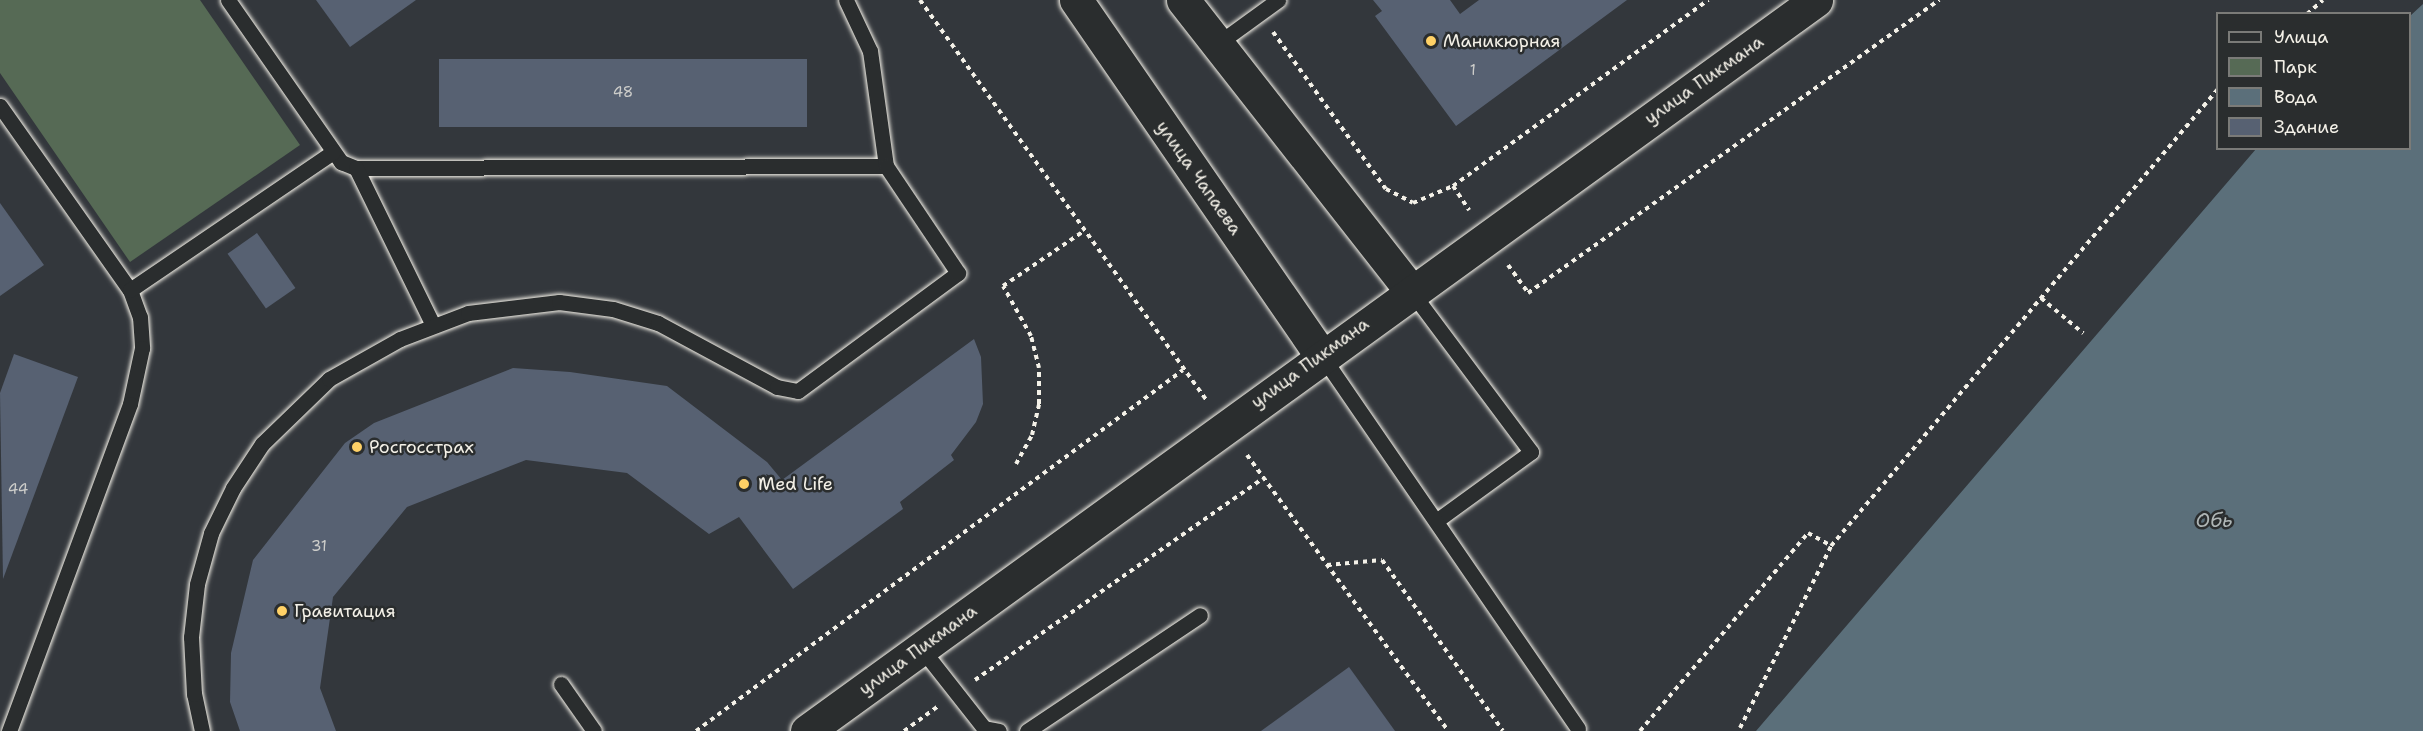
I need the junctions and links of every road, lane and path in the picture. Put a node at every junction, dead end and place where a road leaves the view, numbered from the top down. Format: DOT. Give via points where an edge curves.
graph roads {
  1 [pos="228,0"];
  2 [pos="846,0"];
  3 [pos="920,0"];
  4 [pos="1076,0"];
  5 [pos="1183,0"];
  6 [pos="1278,0"];
  7 [pos="1708,0"];
  8 [pos="1816,0"];
  9 [pos="1939,0"];
  10 [pos="2323,0"];
  11 [pos="2309,12"];
  12 [pos="1260,13"];
  13 [pos="1216,45"];
  14 [pos="2216,90"];
  15 [pos="0,106"];
  16 [pos="333,152"];
  17 [pos="886,166"];
  18 [pos="356,168"];
  19 [pos="1084,231"];
  20 [pos="130,290"];
  21 [pos="1410,290"];
  22 [pos="1528,293"];
  23 [pos="2041,298"];
  24 [pos="433,325"];
  25 [pos="2083,333"];
  26 [pos="1322,356"];
  27 [pos="1016,464"];
  28 [pos="1436,521"];
  29 [pos="1831,546"];
  30 [pos="1326,565"];
  31 [pos="1200,615"];
  32 [pos="921,648"];
  33 [pos="561,684"];
  34 [pos="957,693"];
  35 [pos="1578,728"];
  36 [pos="1740,728"];
  37 [pos="9,731"];
  38 [pos="202,731"];
  39 [pos="594,731"];
  40 [pos="696,731"];
  41 [pos="807,731"];
  42 [pos="904,731"];
  43 [pos="999,731"];
  44 [pos="1027,731"];
  45 [pos="1448,731"];
  46 [pos="1503,731"];
  47 [pos="1640,731"];
  1 -- 16 [label="lane"];
  2 -- 17 [label="lane" via="870,51"];
  3 -- 19 [label="path"];
  4 -- 26 [label="street, улица Чапаева"];
  5 -- 13 [label="street"];
  6 -- 12 [label="lane"];
  7 -- 12 [label="path" via="1453,186 1413,203 1386,189"];
  8 -- 21 [label="street, улица Пикмана"];
  9 -- 22 [label="path"];
  10 -- 11 [label="path"];
  12 -- 13 [label="lane"];
  13 -- 21 [label="street"];
  14 -- 23 [label="path"];
  15 -- 20 [label="lane"];
  16 -- 18 [label="lane" via="341,162"];
  16 -- 20 [label="lane"];
  17 -- 18 [label="lane"];
  17 -- 24 [label="lane" via="958,273 798,391 777,387 668,327 613,309 559,302 514,304"];
  18 -- 24 [label="lane"];
  19 -- 27 [label="path" via="1003,286 1031,336 1040,368 1039,404 1032,435"];
  19 -- 40 [label="path" via="1183,370"];
  20 -- 37 [label="lane" via="140,317 142,348 130,404"];
  21 -- 26 [label="street, улица Пикмана"];
  21 -- 28 [label="lane" via="1531,452"];
  23 -- 25 [label="path"];
  23 -- 29 [label="path"];
  24 -- 38 [label="lane" via="362,357 329,379 262,444 233,488 211,533 197,584 191,637 194,694"];
  26 -- 28 [label="lane"];
  26 -- 32 [label="street, улица Пикмана"];
  28 -- 35 [label="lane"];
  29 -- 36 [label="path"];
  29 -- 47 [label="path" via="1808,532"];
  30 -- 34 [label="path" via="1263,478"];
  30 -- 45 [label="path"];
  30 -- 46 [label="path" via="1382,560"];
  31 -- 44 [label="lane"];
  32 -- 34 [label="lane"];
  32 -- 41 [label="street, улица Пикмана"];
  33 -- 39 [label="lane"];
  34 -- 42 [label="path"];
  34 -- 43 [label="lane" via="984,728"];
}
